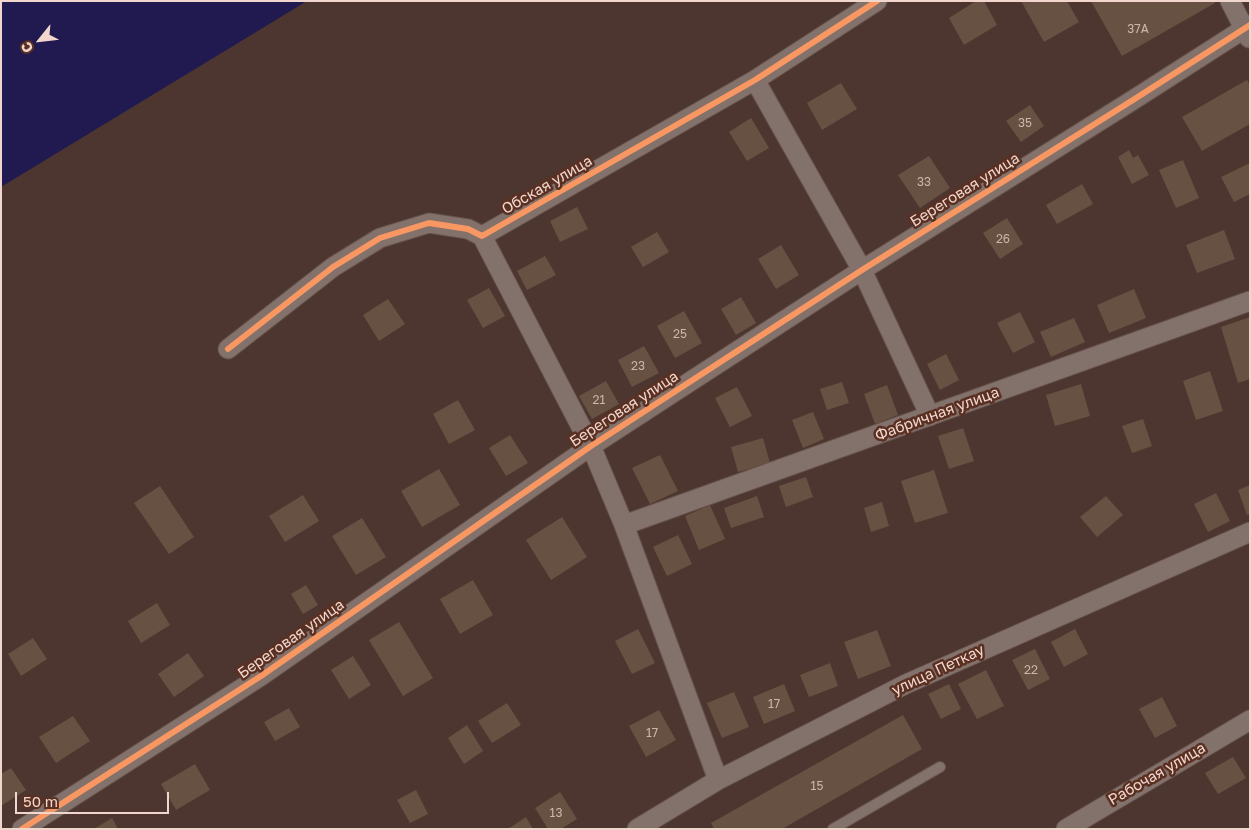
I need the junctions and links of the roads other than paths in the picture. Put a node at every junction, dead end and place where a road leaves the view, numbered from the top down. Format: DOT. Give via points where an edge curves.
graph roads {
  1 [pos="877,1"];
  2 [pos="1230,1"];
  3 [pos="1248,31"];
  4 [pos="755,80"];
  5 [pos="482,236"];
  6 [pos="862,270"];
  7 [pos="1250,302"];
  8 [pos="228,349"];
  9 [pos="930,416"];
  10 [pos="591,446"];
  11 [pos="624,525"];
  12 [pos="1250,532"];
  13 [pos="1250,720"];
  14 [pos="940,768"];
  15 [pos="718,780"];
  16 [pos="22,829"];
  17 [pos="637,829"];
  18 [pos="833,829"];
  19 [pos="1066,829"];
  1 -- 4 [label="street, Обская улица"];
  2 -- 3 [label="street"];
  3 -- 6 [label="street, Береговая улица"];
  4 -- 5 [label="street, Обская улица"];
  4 -- 6 [label="street"];
  5 -- 8 [label="street" via="468,229 428,223 380,238 333,267"];
  5 -- 10 [label="street"];
  6 -- 9 [label="street"];
  6 -- 10 [label="street, Береговая улица"];
  7 -- 9 [label="street, Фабричная улица"];
  9 -- 11 [label="street, Фабричная улица"];
  10 -- 11 [label="street"];
  10 -- 16 [label="street, Береговая улица" via="261,676"];
  11 -- 15 [label="street"];
  12 -- 15 [label="street, улица Петкау" via="906,684"];
  13 -- 19 [label="street, Рабочая улица"];
  14 -- 18 [label="lane"];
  15 -- 17 [label="street, улица Петкау"];
}
